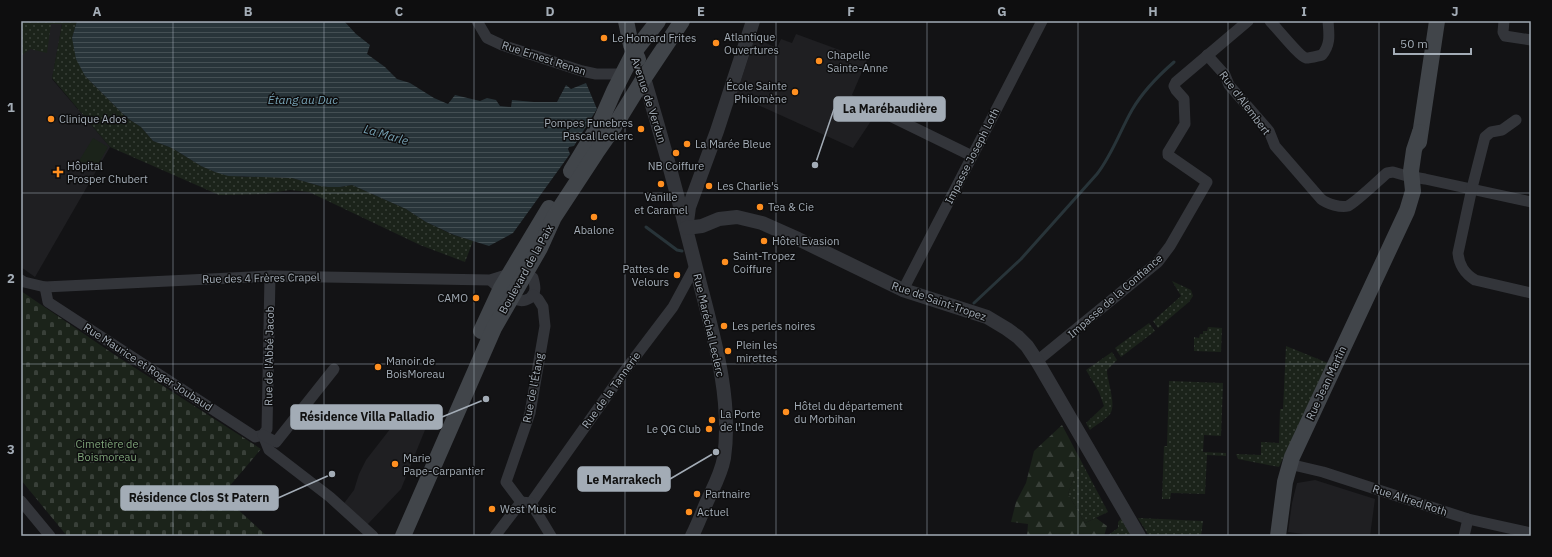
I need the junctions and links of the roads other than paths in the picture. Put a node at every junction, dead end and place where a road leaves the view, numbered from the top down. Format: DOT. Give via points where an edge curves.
graph roads {
  1 [pos="477,21"];
  2 [pos="626,21"];
  3 [pos="672,21"];
  4 [pos="682,21"];
  5 [pos="753,21"];
  6 [pos="1042,21"];
  7 [pos="1248,21"];
  8 [pos="1270,21"];
  9 [pos="1328,21"];
  10 [pos="1438,21"];
  11 [pos="1504,21"];
  12 [pos="651,24"];
  13 [pos="1531,40"];
  14 [pos="1207,55"];
  15 [pos="639,65"];
  16 [pos="622,74"];
  17 [pos="886,114"];
  18 [pos="1516,120"];
  19 [pos="972,156"];
  20 [pos="1413,178"];
  21 [pos="1472,188"];
  22 [pos="1531,202"];
  23 [pos="686,228"];
  24 [pos="696,268"];
  25 [pos="517,273"];
  26 [pos="270,276"];
  27 [pos="21,280"];
  28 [pos="45,287"];
  29 [pos="500,289"];
  30 [pos="902,290"];
  31 [pos="1531,293"];
  32 [pos="533,295"];
  33 [pos="1037,361"];
  34 [pos="334,369"];
  35 [pos="262,435"];
  36 [pos="1289,464"];
  37 [pos="21,501"];
  38 [pos="526,503"];
  39 [pos="1468,519"];
  40 [pos="1531,533"];
  41 [pos="50,536"];
  42 [pos="373,536"];
  43 [pos="393,536"];
  44 [pos="403,536"];
  45 [pos="495,536"];
  46 [pos="551,536"];
  47 [pos="692,536"];
  48 [pos="1139,536"];
  49 [pos="1278,536"];
  50 [pos="1464,536"];
  1 -- 16 [label="street, Rue Ernest Renan" via="487,38 502,45 582,71"];
  2 -- 15 [label="main road, Avenue de Verdun"];
  3 -- 15 [label="main road" via="648,61"];
  4 -- 15 [label="main road, Boulevard de la Paix"];
  5 -- 23 [label="street" via="689,207"];
  6 -- 19 [label="street, Impasse Joseph Loth"];
  7 -- 14 [label="street"];
  8 -- 9 [label="street" via="1306,58 1322,55 1325,51 1330,38"];
  10 -- 20 [label="main road, Rue Jean Martin" via="1420,132 1414,150 1411,171"];
  11 -- 13 [label="street" via="1505,36"];
  12 -- 15 [label="main road, Boulevard de la Paix"];
  14 -- 20 [label="street, Rue d'Alembert" via="1268,131 1275,146 1324,201 1348,206 1390,172"];
  14 -- 33 [label="street, Impasse de la Confiance" via="1174,86 1184,99 1185,124 1168,152 1168,155 1207,182 1158,262"];
  15 -- 16 [label="main road, Boulevard de la Paix"];
  15 -- 23 [label="street, Avenue de Verdun"];
  15 -- 25 [label="main road, Boulevard de la Paix" via="606,127 596,153 554,218 540,248"];
  16 -- 25 [label="main road, Boulevard de la Paix" via="599,126"];
  17 -- 19 [label="street"];
  18 -- 21 [label="street" via="1502,130 1491,132 1485,137"];
  19 -- 30 [label="street, Impasse Joseph Loth"];
  20 -- 21 [label="street"];
  20 -- 36 [label="main road, Rue Jean Martin" via="1412,198"];
  21 -- 22 [label="street"];
  21 -- 31 [label="street" via="1459,244 1460,264 1475,280"];
  23 -- 24 [label="street, Rue Maréchal Leclerc"];
  23 -- 30 [label="street, Rue de Saint-Tropez" via="702,226 719,219 749,219 798,239"];
  24 -- 38 [label="street, Rue de la Tannerie" via="673,308"];
  24 -- 47 [label="street, Rue Maréchal Leclerc" via="721,373 725,442 720,473"];
  25 -- 29 [label="main road, Boulevard de la Paix"];
  25 -- 32 [label="street, Rue de l'Étang" via="533,278"];
  26 -- 28 [label="street, Rue des 4 Frères Crapel"];
  26 -- 29 [label="street, Rue des 4 Frères Crapel"];
  26 -- 35 [label="street, Rue de l'Abbé Jacob" via="267,429"];
  27 -- 28 [label="street, Rue des 4 Frères Crapel"];
  28 -- 35 [label="street, Rue Maurice et Roger Joubaud" via="48,302 255,437"];
  29 -- 32 [label="street" via="514,300 525,301"];
  29 -- 43 [label="main road, Boulevard de la Paix"];
  29 -- 44 [label="main road, Boulevard de la Paix" via="494,328"];
  30 -- 33 [label="street, Rue de Saint-Tropez" via="987,317 1018,338"];
  32 -- 38 [label="street, Rue de l'Étang" via="543,307 545,326 530,414 506,482"];
  33 -- 48 [label="street, Rue de Saint-Tropez"];
  34 -- 35 [label="street, Rue Maurice et Roger Joubaud" via="276,442"];
  35 -- 42 [label="street" via="269,450 330,497"];
  36 -- 39 [label="street, Rue Alfred Roth" via="1338,476"];
  36 -- 49 [label="main road, Rue Jean Martin"];
  37 -- 41 [label="street"];
  38 -- 45 [label="street, Rue de la Tannerie"];
  38 -- 46 [label="street"];
  39 -- 40 [label="street, Rue Alfred Roth"];
  39 -- 50 [label="street"];
}
